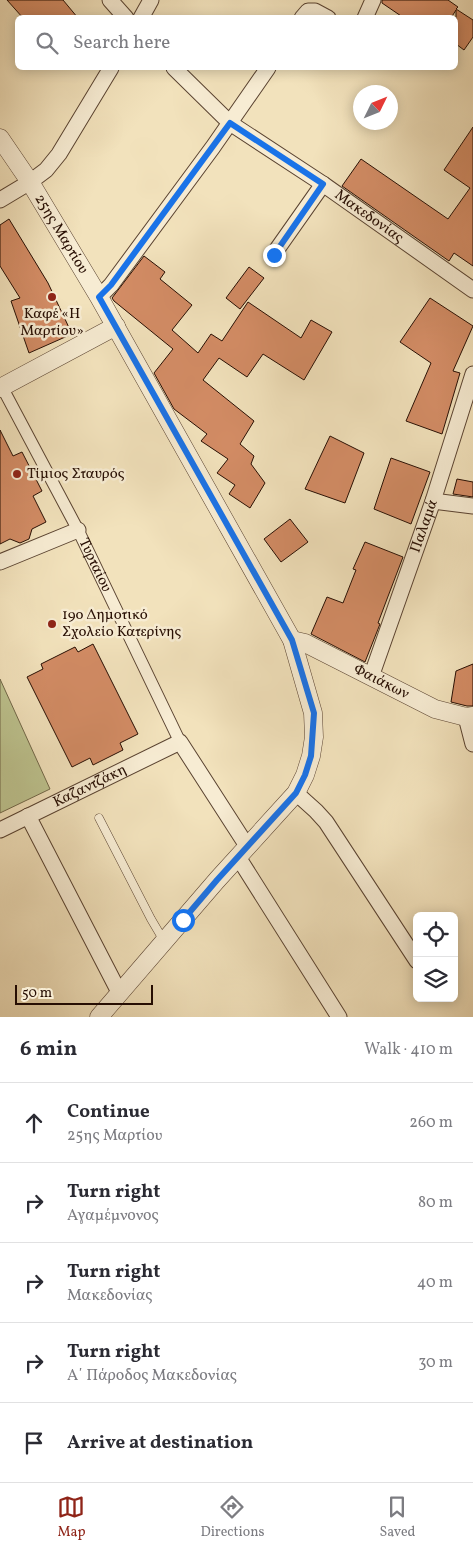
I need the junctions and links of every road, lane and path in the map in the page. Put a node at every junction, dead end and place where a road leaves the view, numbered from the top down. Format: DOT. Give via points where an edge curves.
graph roads {
  1 [pos="110,0"];
  2 [pos="150,0"];
  3 [pos="373,0"];
  4 [pos="305,14"];
  5 [pos="123,15"];
  6 [pos="142,15"];
  7 [pos="322,15"];
  8 [pos="367,15"];
  9 [pos="110,70"];
  10 [pos="176,70"];
  11 [pos="267,70"];
  12 [pos="230,123"];
  13 [pos="0,138"];
  14 [pos="30,182"];
  15 [pos="323,184"];
  16 [pos="0,200"];
  17 [pos="274,255"];
  18 [pos="473,290"];
  19 [pos="99,297"];
  20 [pos="116,326"];
  21 [pos="473,374"];
  22 [pos="1,388"];
  23 [pos="433,501"];
  24 [pos="473,506"];
  25 [pos="78,530"];
  26 [pos="0,562"];
  27 [pos="292,640"];
  28 [pos="371,678"];
  29 [pos="470,717"];
  30 [pos="180,742"];
  31 [pos="473,744"];
  32 [pos="296,793"];
  33 [pos="28,816"];
  34 [pos="99,818"];
  35 [pos="0,830"];
  36 [pos="242,852"];
  37 [pos="164,941"];
  38 [pos="414,957"];
  39 [pos="119,992"];
  40 [pos="99,1017"];
  41 [pos="339,1017"];
  1 -- 5 [label="street"];
  2 -- 6 [label="street"];
  3 -- 8 [label="street"];
  4 -- 7 [label="street" via="315,11"];
  9 -- 14 [label="street" via="59,154"];
  10 -- 12 [label="street, Μακεδονίας"];
  11 -- 12 [label="street"];
  12 -- 15 [label="street, Μακεδονίας"];
  12 -- 19 [label="street"];
  13 -- 14 [label="street, 25ης Μαρτίου"];
  14 -- 16 [label="street"];
  14 -- 19 [label="street, 25ης Μαρτίου"];
  15 -- 17 [label="street"];
  15 -- 18 [label="street, Μακεδονίας"];
  19 -- 20 [label="street, 25ης Μαρτίου"];
  20 -- 22 [label="street"];
  20 -- 27 [label="street, 25ης Μαρτίου"];
  21 -- 23 [label="street, Παλαμά"];
  22 -- 25 [label="street, Τυρταίου"];
  23 -- 24 [label="street"];
  23 -- 28 [label="street, Παλαμά"];
  25 -- 26 [label="street"];
  25 -- 30 [label="street, Τυρταίου"];
  27 -- 28 [label="street, Φαιάκων" via="305,643"];
  27 -- 32 [label="street, 25ης Μαρτίου" via="314,713 311,756"];
  28 -- 29 [label="street, Φαιάκων" via="435,709"];
  29 -- 31 [label="street"];
  30 -- 33 [label="street, Καζαντζάκη"];
  30 -- 36 [label="street, Τυρταίου"];
  32 -- 36 [label="street, 25ης Μαρτίου"];
  32 -- 38 [label="street" via="326,822"];
  33 -- 35 [label="street, Καζαντζάκη"];
  33 -- 39 [label="street"];
  34 -- 37 [label="lane"];
  36 -- 37 [label="street, 25ης Μαρτίου"];
  36 -- 41 [label="street, Τυρταίου"];
  37 -- 39 [label="street, 25ης Μαρτίου"];
  39 -- 40 [label="street, 25ης Μαρτίου"];
}
